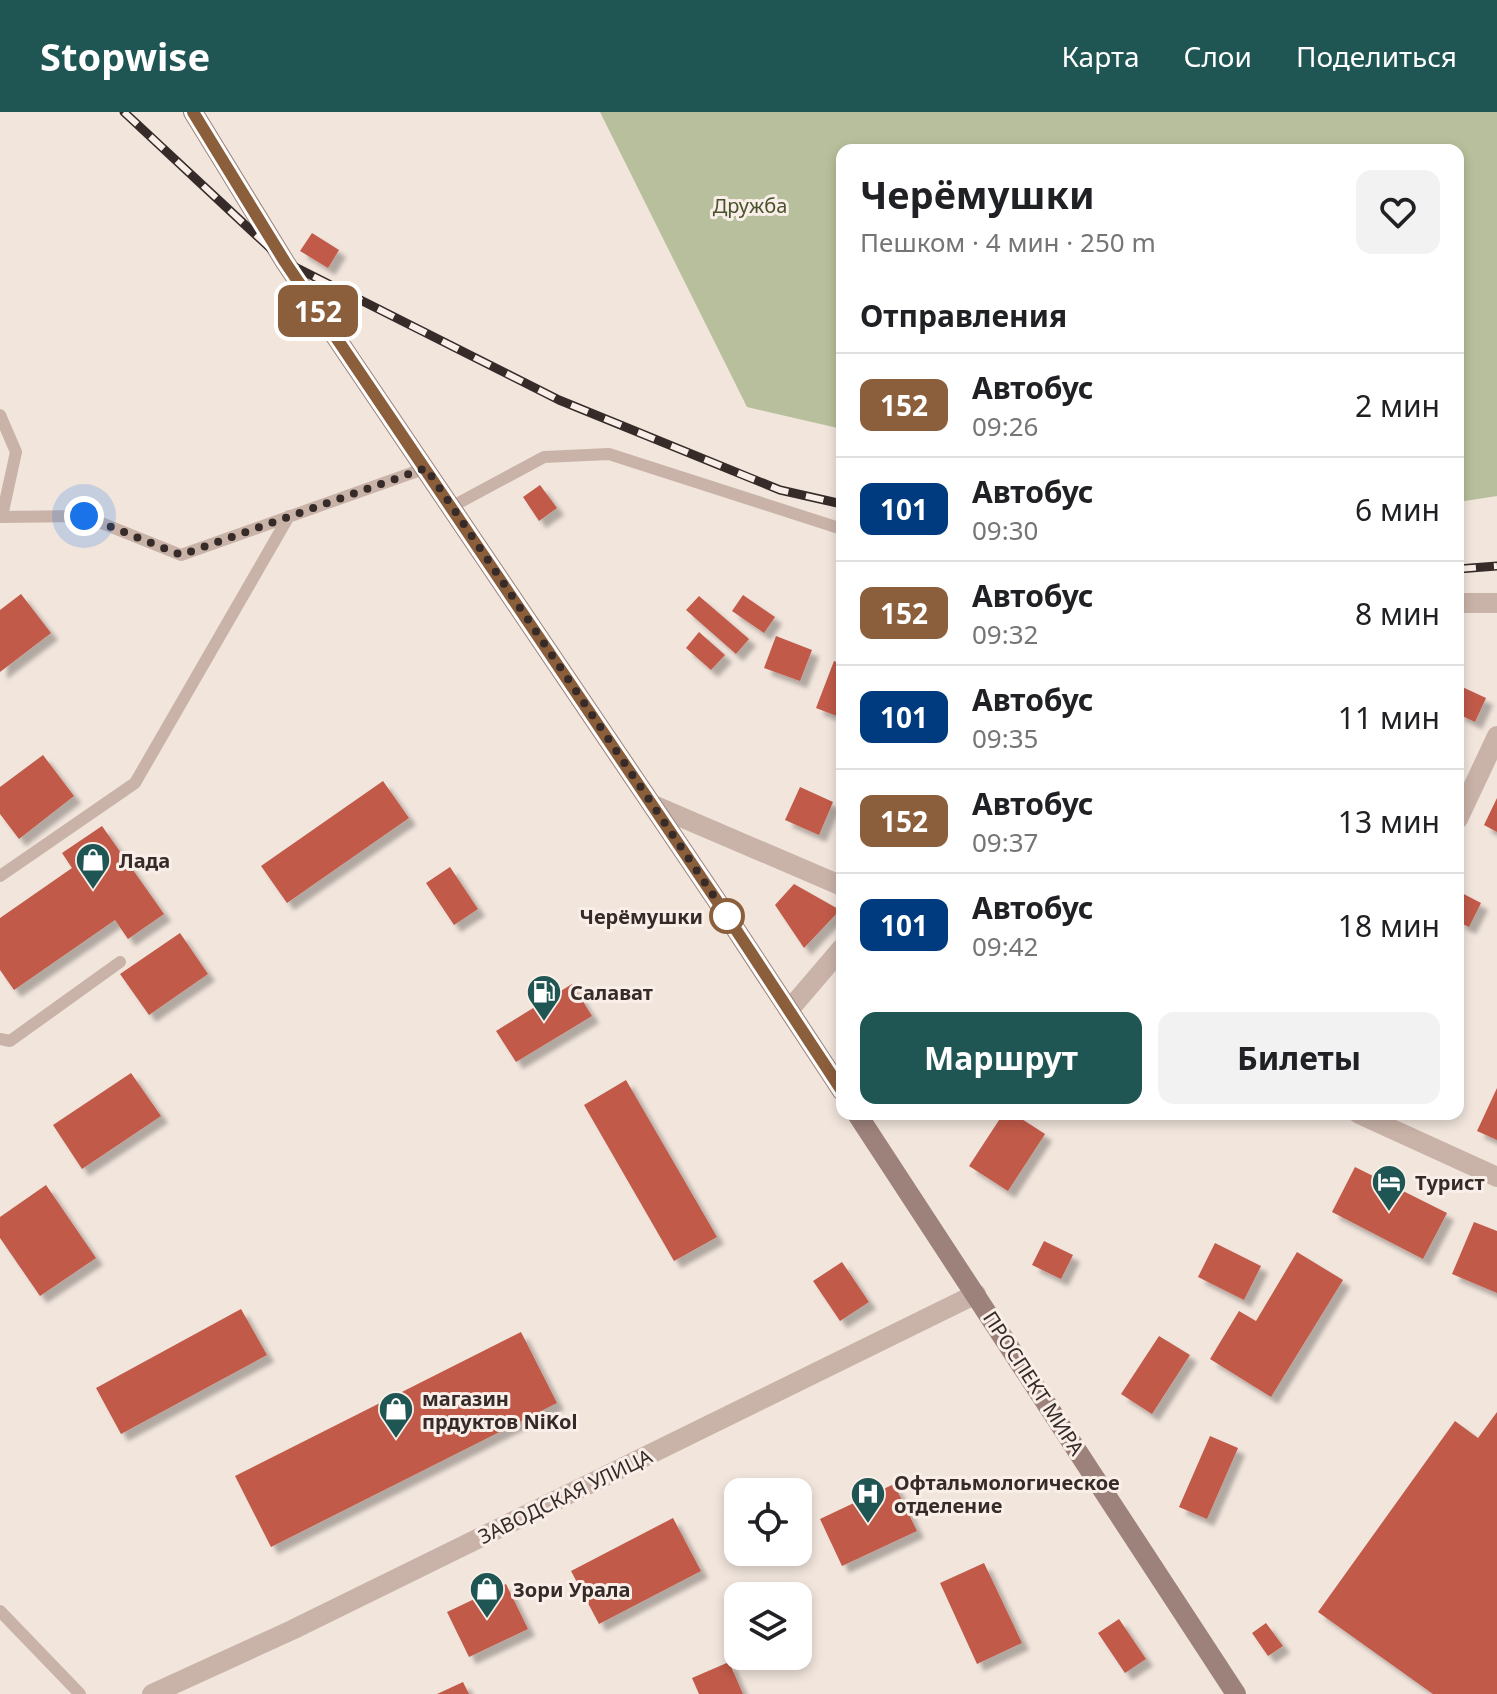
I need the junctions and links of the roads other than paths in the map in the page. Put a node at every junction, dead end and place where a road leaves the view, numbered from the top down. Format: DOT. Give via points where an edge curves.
graph roads {
  1 [pos="193,112"];
  2 [pos="0,415"];
  3 [pos="426,468"];
  4 [pos="451,507"];
  5 [pos="289,516"];
  6 [pos="1,517"];
  7 [pos="836,527"];
  8 [pos="1464,603"];
  9 [pos="1497,603"];
  10 [pos="1497,736"];
  11 [pos="653,805"];
  12 [pos="1464,806"];
  13 [pos="0,876"];
  14 [pos="836,883"];
  15 [pos="836,955"];
  16 [pos="120,962"];
  17 [pos="789,1010"];
  18 [pos="0,1039"];
  19 [pos="836,1082"];
  20 [pos="861,1120"];
  21 [pos="1372,1120"];
  22 [pos="1497,1177"];
  23 [pos="976,1294"];
  24 [pos="0,1611"];
  25 [pos="80,1694"];
  26 [pos="152,1694"];
  27 [pos="1236,1694"];
  1 -- 3 [label="main road" via="285,262"];
  2 -- 6 [label="lane" via="16,452"];
  3 -- 4 [label="main road"];
  3 -- 5 [label="lane"];
  4 -- 7 [label="lane" via="544,457 609,454"];
  4 -- 11 [label="main road"];
  5 -- 6 [label="lane" via="181,555 84,516"];
  5 -- 13 [label="lane" via="135,783"];
  8 -- 9 [label="street"];
  10 -- 12 [label="street"];
  11 -- 14 [label="street"];
  11 -- 17 [label="main road"];
  15 -- 17 [label="street"];
  16 -- 18 [label="lane" via="10,1041"];
  17 -- 19 [label="main road"];
  20 -- 23 [label="main road, ПРОСПЕКТ МИРА"];
  21 -- 22 [label="street"];
  23 -- 26 [label="street, ЗАВОДСКАЯ УЛИЦА"];
  23 -- 27 [label="main road, ПРОСПЕКТ МИРА"];
  24 -- 25 [label="lane"];
}
